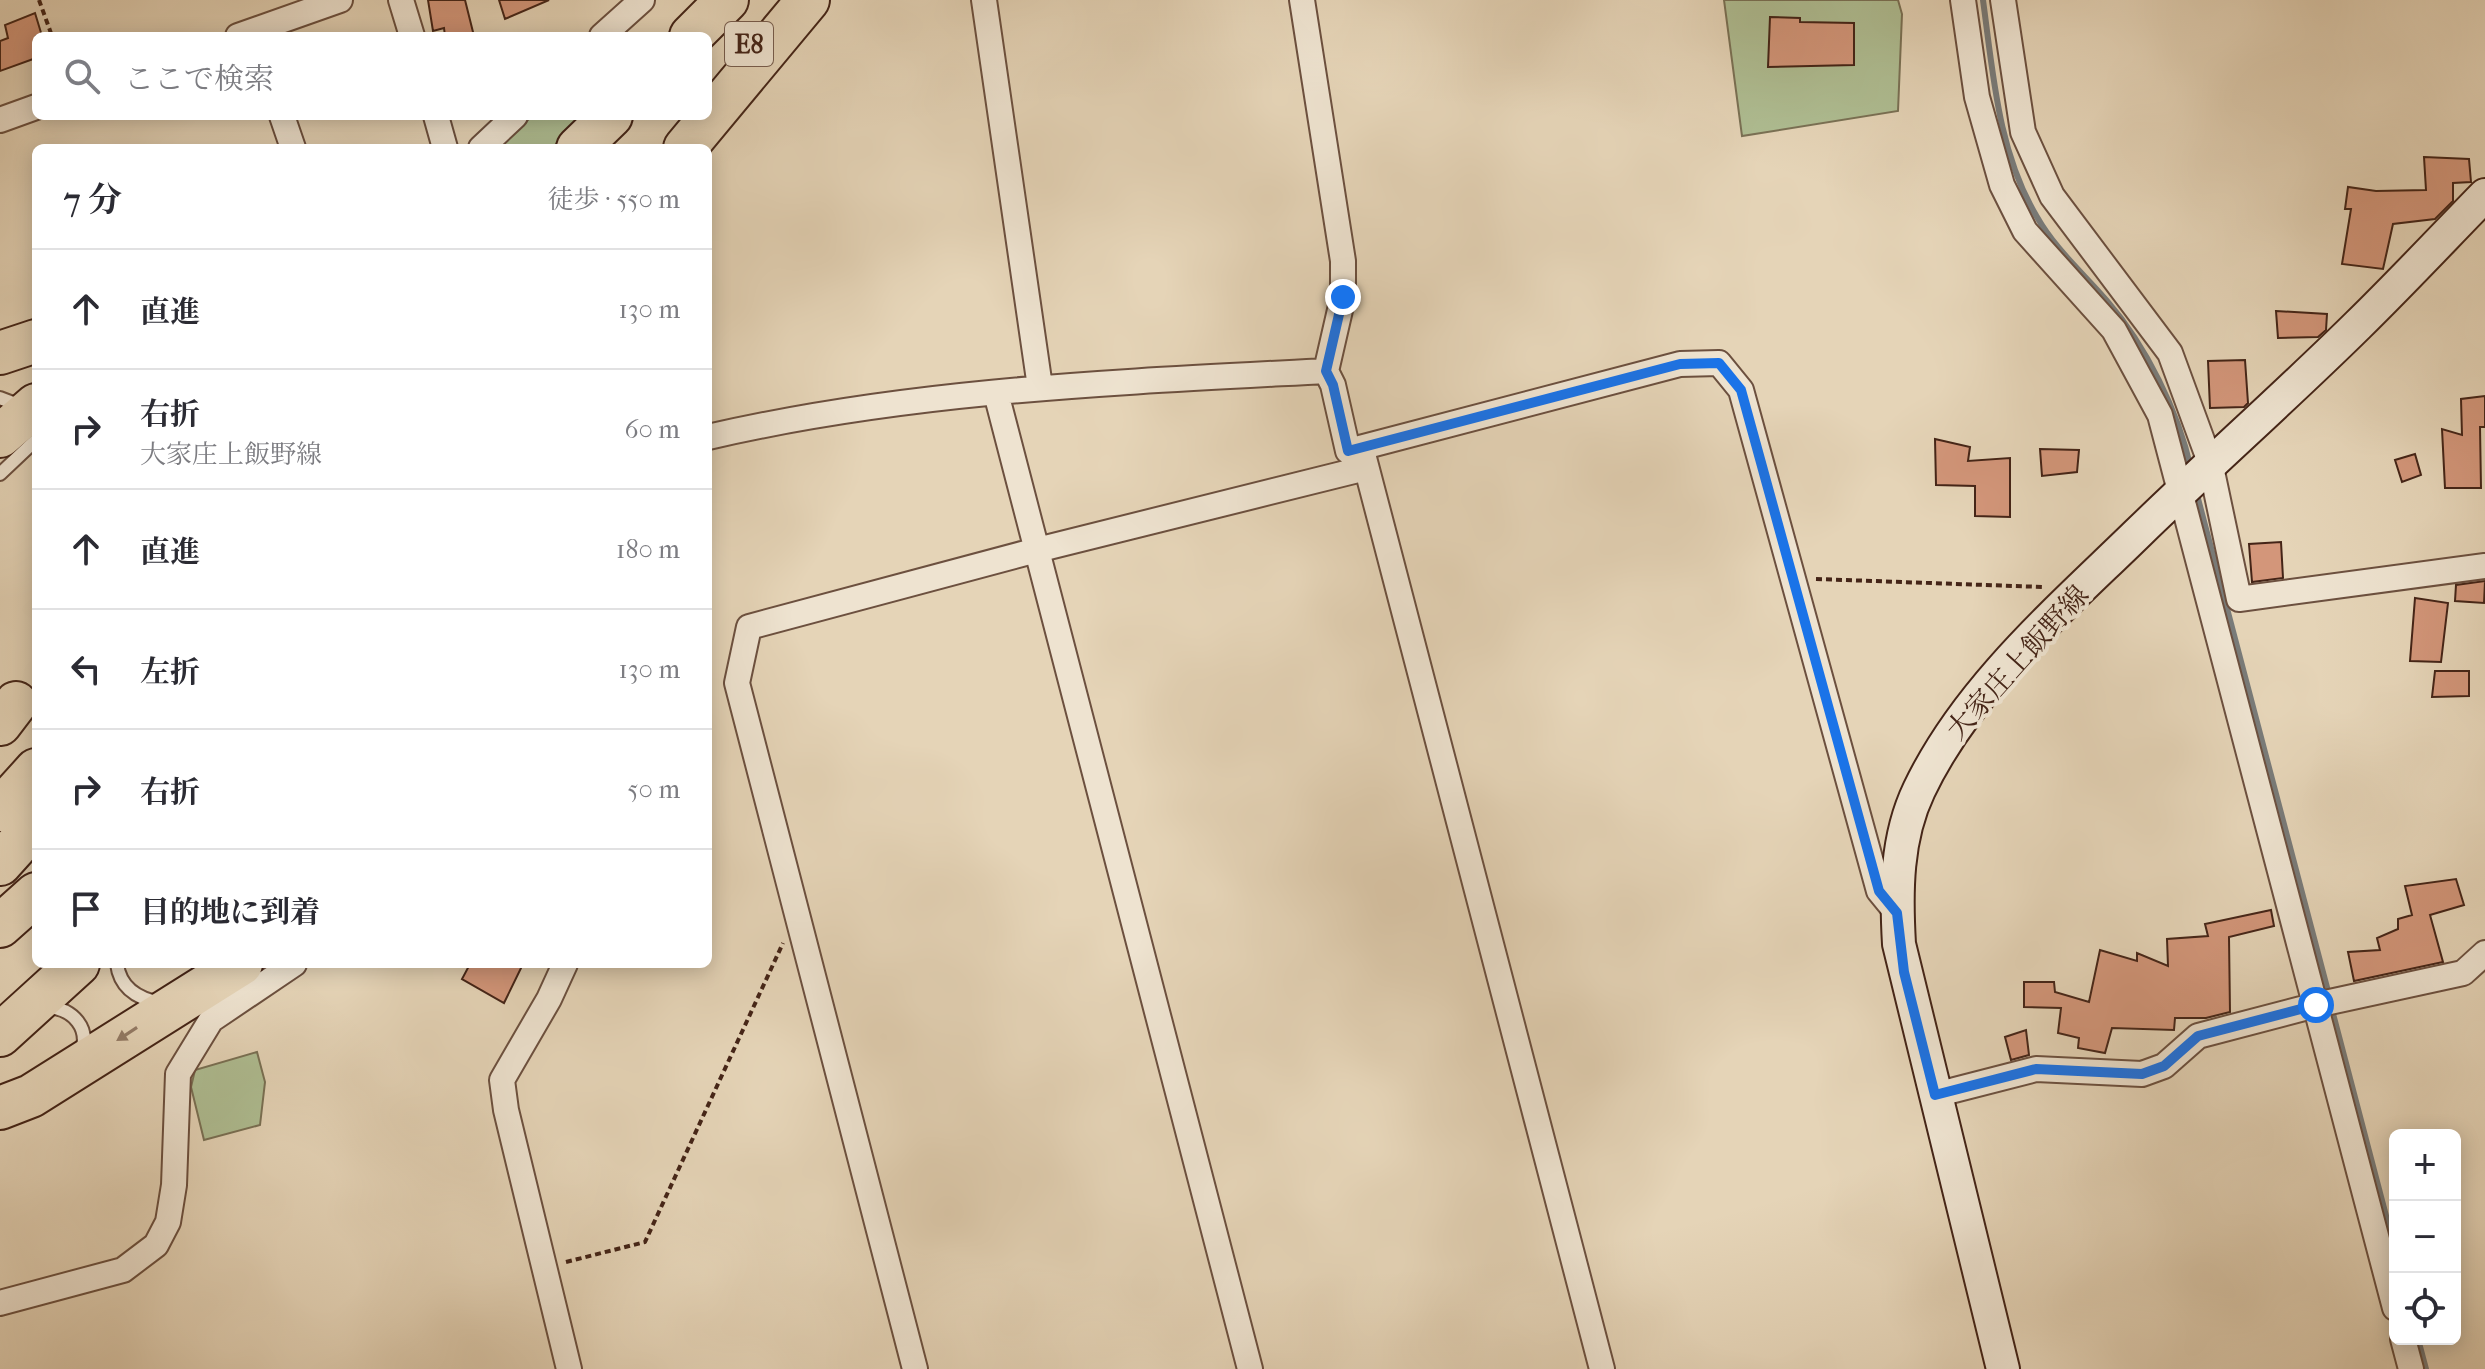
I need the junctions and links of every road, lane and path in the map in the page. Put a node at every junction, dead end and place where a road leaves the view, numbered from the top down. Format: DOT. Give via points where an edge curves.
graph roads {
  1 [pos="39,0"];
  2 [pos="340,0"];
  3 [pos="401,0"];
  4 [pos="642,0"];
  5 [pos="727,0"];
  6 [pos="741,0"];
  7 [pos="791,0"];
  8 [pos="808,0"];
  9 [pos="984,0"];
  10 [pos="1302,0"];
  11 [pos="1963,0"];
  12 [pos="2003,0"];
  13 [pos="51,32"];
  14 [pos="253,32"];
  15 [pos="411,32"];
  16 [pos="606,32"];
  17 [pos="695,32"];
  18 [pos="711,32"];
  19 [pos="712,84"];
  20 [pos="32,108"];
  21 [pos="712,116"];
  22 [pos="0,120"];
  23 [pos="283,120"];
  24 [pos="437,120"];
  25 [pos="511,120"];
  26 [pos="607,120"];
  27 [pos="629,120"];
  28 [pos="678,120"];
  29 [pos="708,120"];
  30 [pos="292,144"];
  31 [pos="444,144"];
  32 [pos="485,144"];
  33 [pos="582,144"];
  34 [pos="607,144"];
  35 [pos="656,144"];
  36 [pos="688,144"];
  37 [pos="2485,195"];
  38 [pos="1326,371"];
  39 [pos="1040,387"];
  40 [pos="996,393"];
  41 [pos="0,398"];
  42 [pos="32,404"];
  43 [pos="32,408"];
  44 [pos="0,436"];
  45 [pos="712,436"];
  46 [pos="32,444"];
  47 [pos="1364,458"];
  48 [pos="0,474"];
  49 [pos="2195,477"];
  50 [pos="1037,550"];
  51 [pos="2485,566"];
  52 [pos="1794,578"];
  53 [pos="2081,589"];
  54 [pos="2239,599"];
  55 [pos="2209,605"];
  56 [pos="32,774"];
  57 [pos="0,810"];
  58 [pos="32,828"];
  59 [pos="0,864"];
  60 [pos="32,898"];
  61 [pos="797,913"];
  62 [pos="1897,913"];
  63 [pos="0,926"];
  64 [pos="2485,953"];
  65 [pos="74,968"];
  66 [pos="118,968"];
  67 [pos="234,968"];
  68 [pos="288,968"];
  69 [pos="563,968"];
  70 [pos="172,1005"];
  71 [pos="2316,1005"];
  72 [pos="13,1023"];
  73 [pos="72,1070"];
  74 [pos="1935,1095"];
  75 [pos="0,1108"];
  76 [pos="544,1268"];
  77 [pos="2389,1285"];
  78 [pos="0,1303"];
  79 [pos="2405,1345"];
  80 [pos="569,1369"];
  81 [pos="915,1369"];
  82 [pos="1250,1369"];
  83 [pos="1602,1369"];
  84 [pos="2003,1369"];
  85 [pos="2411,1369"];
  1 -- 13 [label="path"];
  2 -- 14 [label="street"];
  3 -- 15 [label="street"];
  4 -- 16 [label="street"];
  5 -- 17 [label="highway"];
  6 -- 18 [label="highway, E8"];
  7 -- 19 [label="highway, E8"];
  8 -- 21 [label="highway"];
  9 -- 39 [label="street"];
  10 -- 38 [label="street" via="1343,261 1343,297"];
  11 -- 49 [label="street" via="1977,97 2002,185 2025,231 2114,330"];
  12 -- 49 [label="street" via="2023,132 2052,196 2170,353"];
  20 -- 22 [label="street"];
  23 -- 30 [label="street"];
  24 -- 31 [label="street"];
  25 -- 32 [label="street"];
  26 -- 33 [label="highway"];
  27 -- 34 [label="highway"];
  28 -- 35 [label="highway"];
  29 -- 36 [label="highway"];
  37 -- 49 [label="main road, 大家庄上飯野線" via="2358,325"];
  38 -- 39 [label="street"];
  38 -- 47 [label="street" via="1348,451"];
  39 -- 40 [label="street"];
  40 -- 45 [label="street" via="803,418"];
  40 -- 50 [label="street"];
  41 -- 42 [label="lane" via="16,406"];
  43 -- 44 [label="highway"];
  46 -- 48 [label="lane"];
  47 -- 50 [label="street"];
  47 -- 52 [label="street" via="1680,364 1719,363 1741,390"];
  47 -- 83 [label="street"];
  49 -- 53 [label="main road, 大家庄上飯野線"];
  49 -- 54 [label="street"];
  49 -- 55 [label="street"];
  50 -- 61 [label="street" via="749,627 737,683"];
  50 -- 82 [label="street"];
  51 -- 54 [label="street"];
  52 -- 53 [label="path"];
  52 -- 62 [label="street" via="1879,891"];
  53 -- 62 [label="main road, 大家庄上飯野線" via="1969,707 1942,745 1917,793 1904,835"];
  54 -- 55 [label="street"];
  55 -- 71 [label="street"];
  56 -- 57 [label="highway"];
  58 -- 59 [label="highway"];
  60 -- 63 [label="highway"];
  61 -- 76 [label="path" via="645,1242"];
  61 -- 81 [label="street"];
  62 -- 74 [label="main road, 大家庄上飯野線" via="1904,972"];
  64 -- 71 [label="street" via="2463,973"];
  65 -- 72 [label="highway"];
  66 -- 70 [label="lane" via="130,991"];
  67 -- 70 [label="highway"];
  68 -- 78 [label="street" via="211,1020 178,1074 174,1185 168,1222 156,1245 123,1270"];
  69 -- 76 [label="street" via="502,1080"];
  70 -- 73 [label="highway, one-way"];
  71 -- 74 [label="street" via="2198,1036 2164,1066 2142,1074 2036,1069"];
  71 -- 77 [label="street"];
  72 -- 73 [label="lane" via="45,1006 73,1014 84,1036"];
  73 -- 75 [label="highway"];
  74 -- 84 [label="main road, 大家庄上飯野線"];
  76 -- 80 [label="street"];
  79 -- 85 [label="street"];
}
